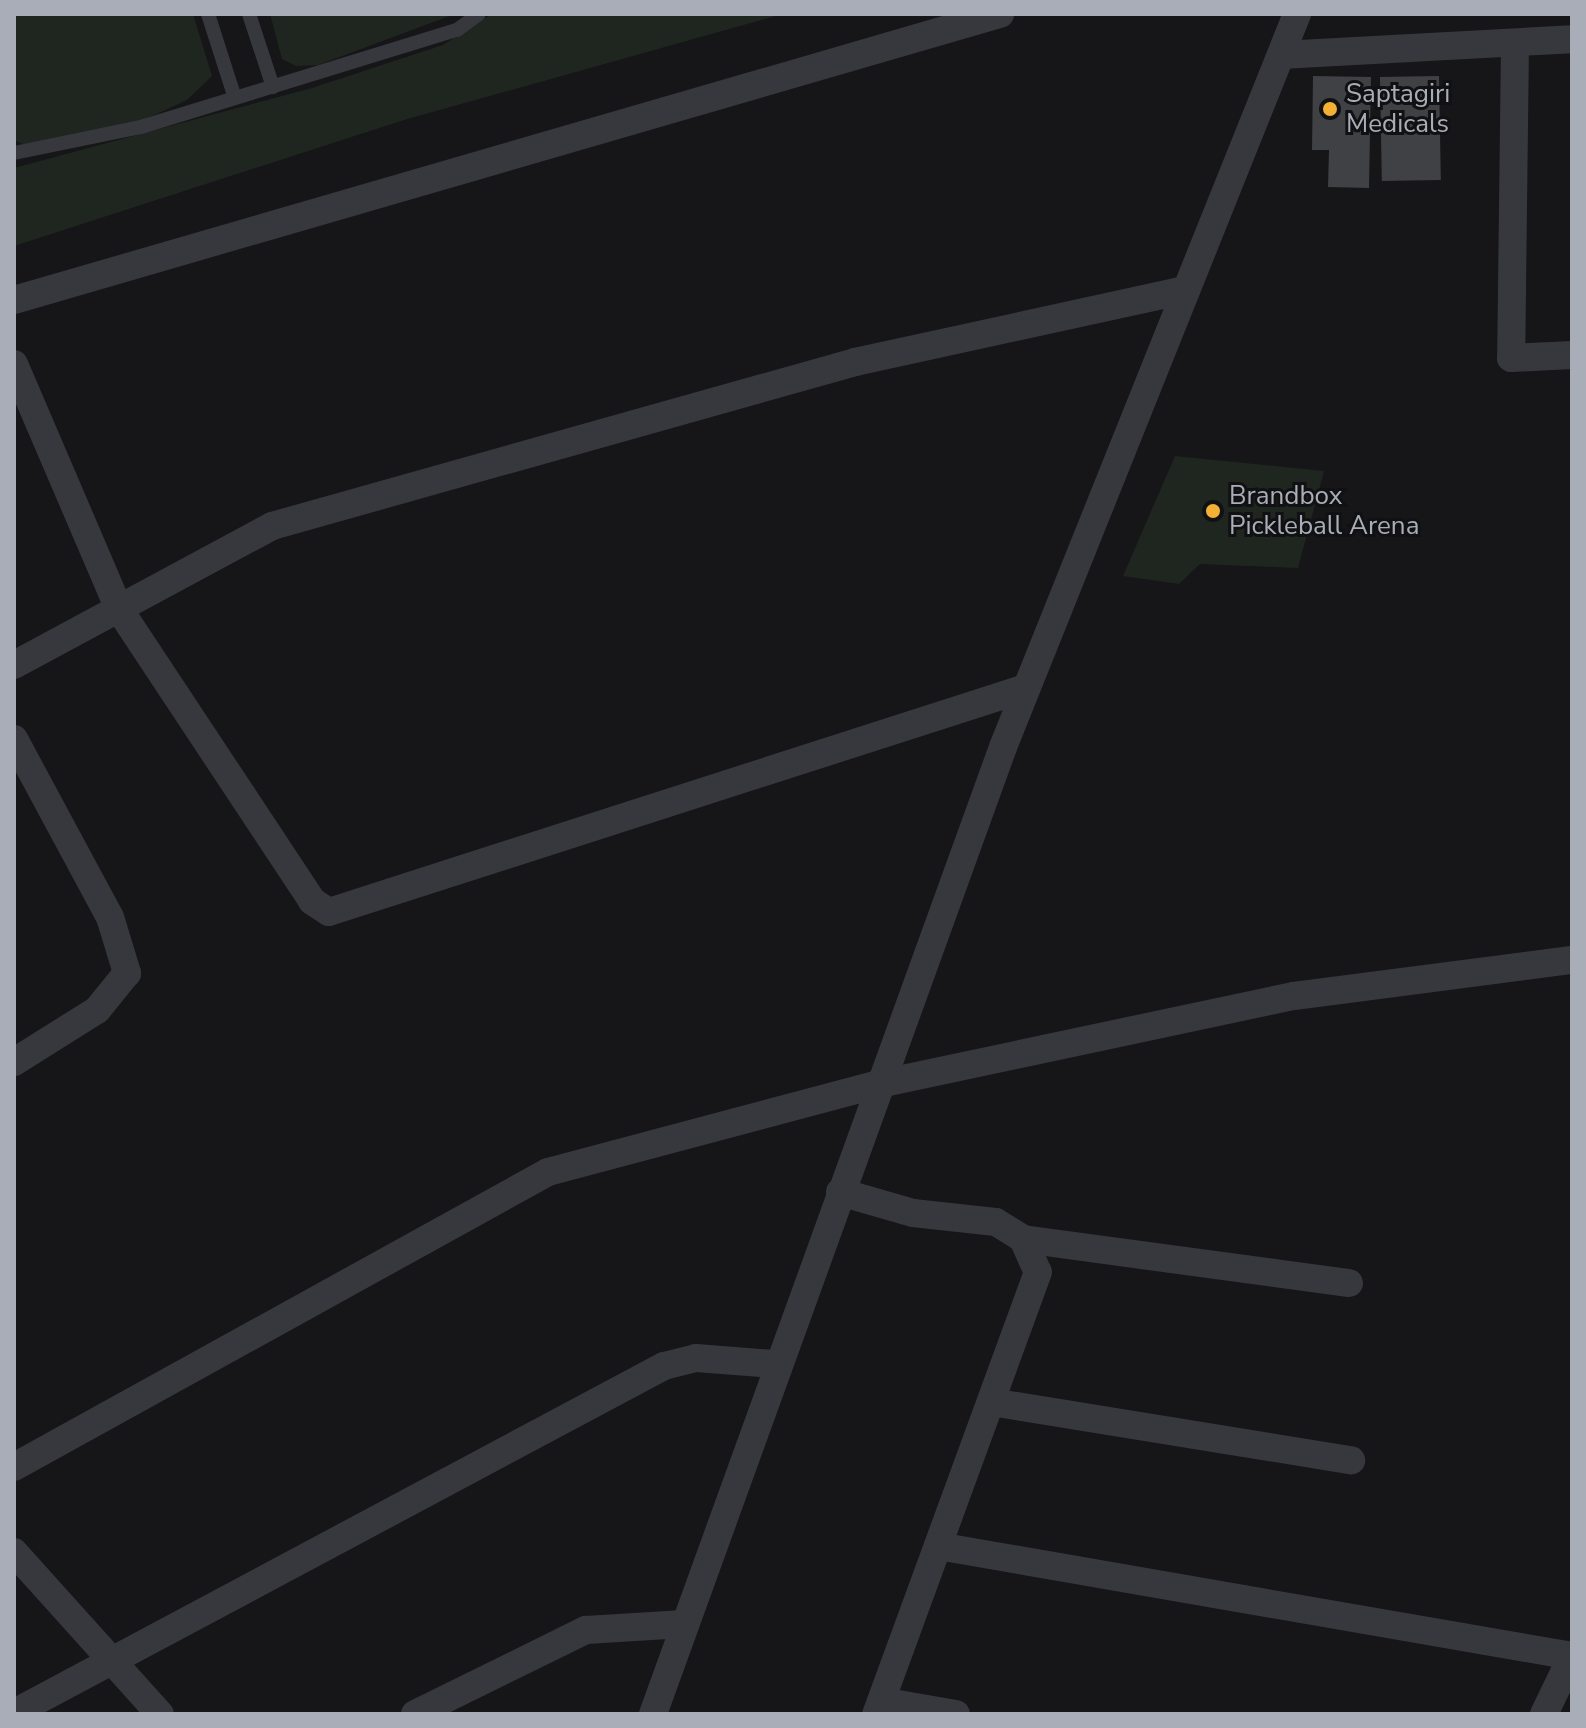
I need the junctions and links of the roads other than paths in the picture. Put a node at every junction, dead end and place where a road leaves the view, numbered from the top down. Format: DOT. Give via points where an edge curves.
graph roads {
  1 [pos="208,14"];
  2 [pos="249,14"];
  3 [pos="479,14"];
  4 [pos="1000,14"];
  5 [pos="1297,14"];
  6 [pos="1572,39"];
  7 [pos="1515,43"];
  8 [pos="1281,55"];
  9 [pos="273,87"];
  10 [pos="235,98"];
  11 [pos="14,153"];
  12 [pos="1186,290"];
  13 [pos="14,300"];
  14 [pos="1572,355"];
  15 [pos="14,364"];
  16 [pos="119,609"];
  17 [pos="14,665"];
  18 [pos="1026,688"];
  19 [pos="14,739"];
  20 [pos="1572,960"];
  21 [pos="14,1062"];
  22 [pos="879,1084"];
  23 [pos="840,1192"];
  24 [pos="1023,1239"];
  25 [pos="1349,1283"];
  26 [pos="774,1364"];
  27 [pos="991,1402"];
  28 [pos="1351,1460"];
  29 [pos="14,1467"];
  30 [pos="938,1546"];
  31 [pos="14,1552"];
  32 [pos="24,1578"];
  33 [pos="684,1624"];
  34 [pos="1572,1656"];
  35 [pos="114,1664"];
  36 [pos="879,1708"];
  37 [pos="14,1713"];
  38 [pos="160,1714"];
  39 [pos="415,1714"];
  40 [pos="653,1714"];
  41 [pos="956,1714"];
  42 [pos="1544,1714"];
  1 -- 10 [label="lane"];
  2 -- 9 [label="lane"];
  3 -- 9 [label="lane" via="457,30"];
  4 -- 13 [label="street"];
  5 -- 8 [label="street"];
  6 -- 7 [label="street"];
  7 -- 8 [label="street"];
  7 -- 14 [label="street" via="1511,358"];
  8 -- 12 [label="street"];
  9 -- 10 [label="lane"];
  10 -- 11 [label="lane" via="141,127"];
  12 -- 16 [label="street" via="855,362 272,526"];
  12 -- 18 [label="street"];
  15 -- 16 [label="street"];
  16 -- 17 [label="street"];
  16 -- 18 [label="street" via="312,901 329,912"];
  18 -- 22 [label="street"];
  19 -- 21 [label="street" via="110,917 127,973 97,1010"];
  20 -- 22 [label="street" via="1294,996"];
  22 -- 23 [label="street"];
  22 -- 29 [label="street" via="548,1172"];
  23 -- 24 [label="street" via="913,1213 996,1222"];
  23 -- 26 [label="street"];
  24 -- 25 [label="street"];
  24 -- 27 [label="street" via="1038,1272"];
  26 -- 33 [label="street"];
  26 -- 35 [label="street" via="696,1358 664,1366"];
  27 -- 28 [label="street"];
  27 -- 30 [label="street"];
  30 -- 34 [label="street"];
  30 -- 36 [label="street"];
  31 -- 32 [label="street"];
  32 -- 35 [label="street"];
  33 -- 39 [label="street" via="586,1630"];
  33 -- 40 [label="street"];
  34 -- 42 [label="street"];
  35 -- 37 [label="street"];
  35 -- 38 [label="street"];
  36 -- 41 [label="street"];
}
